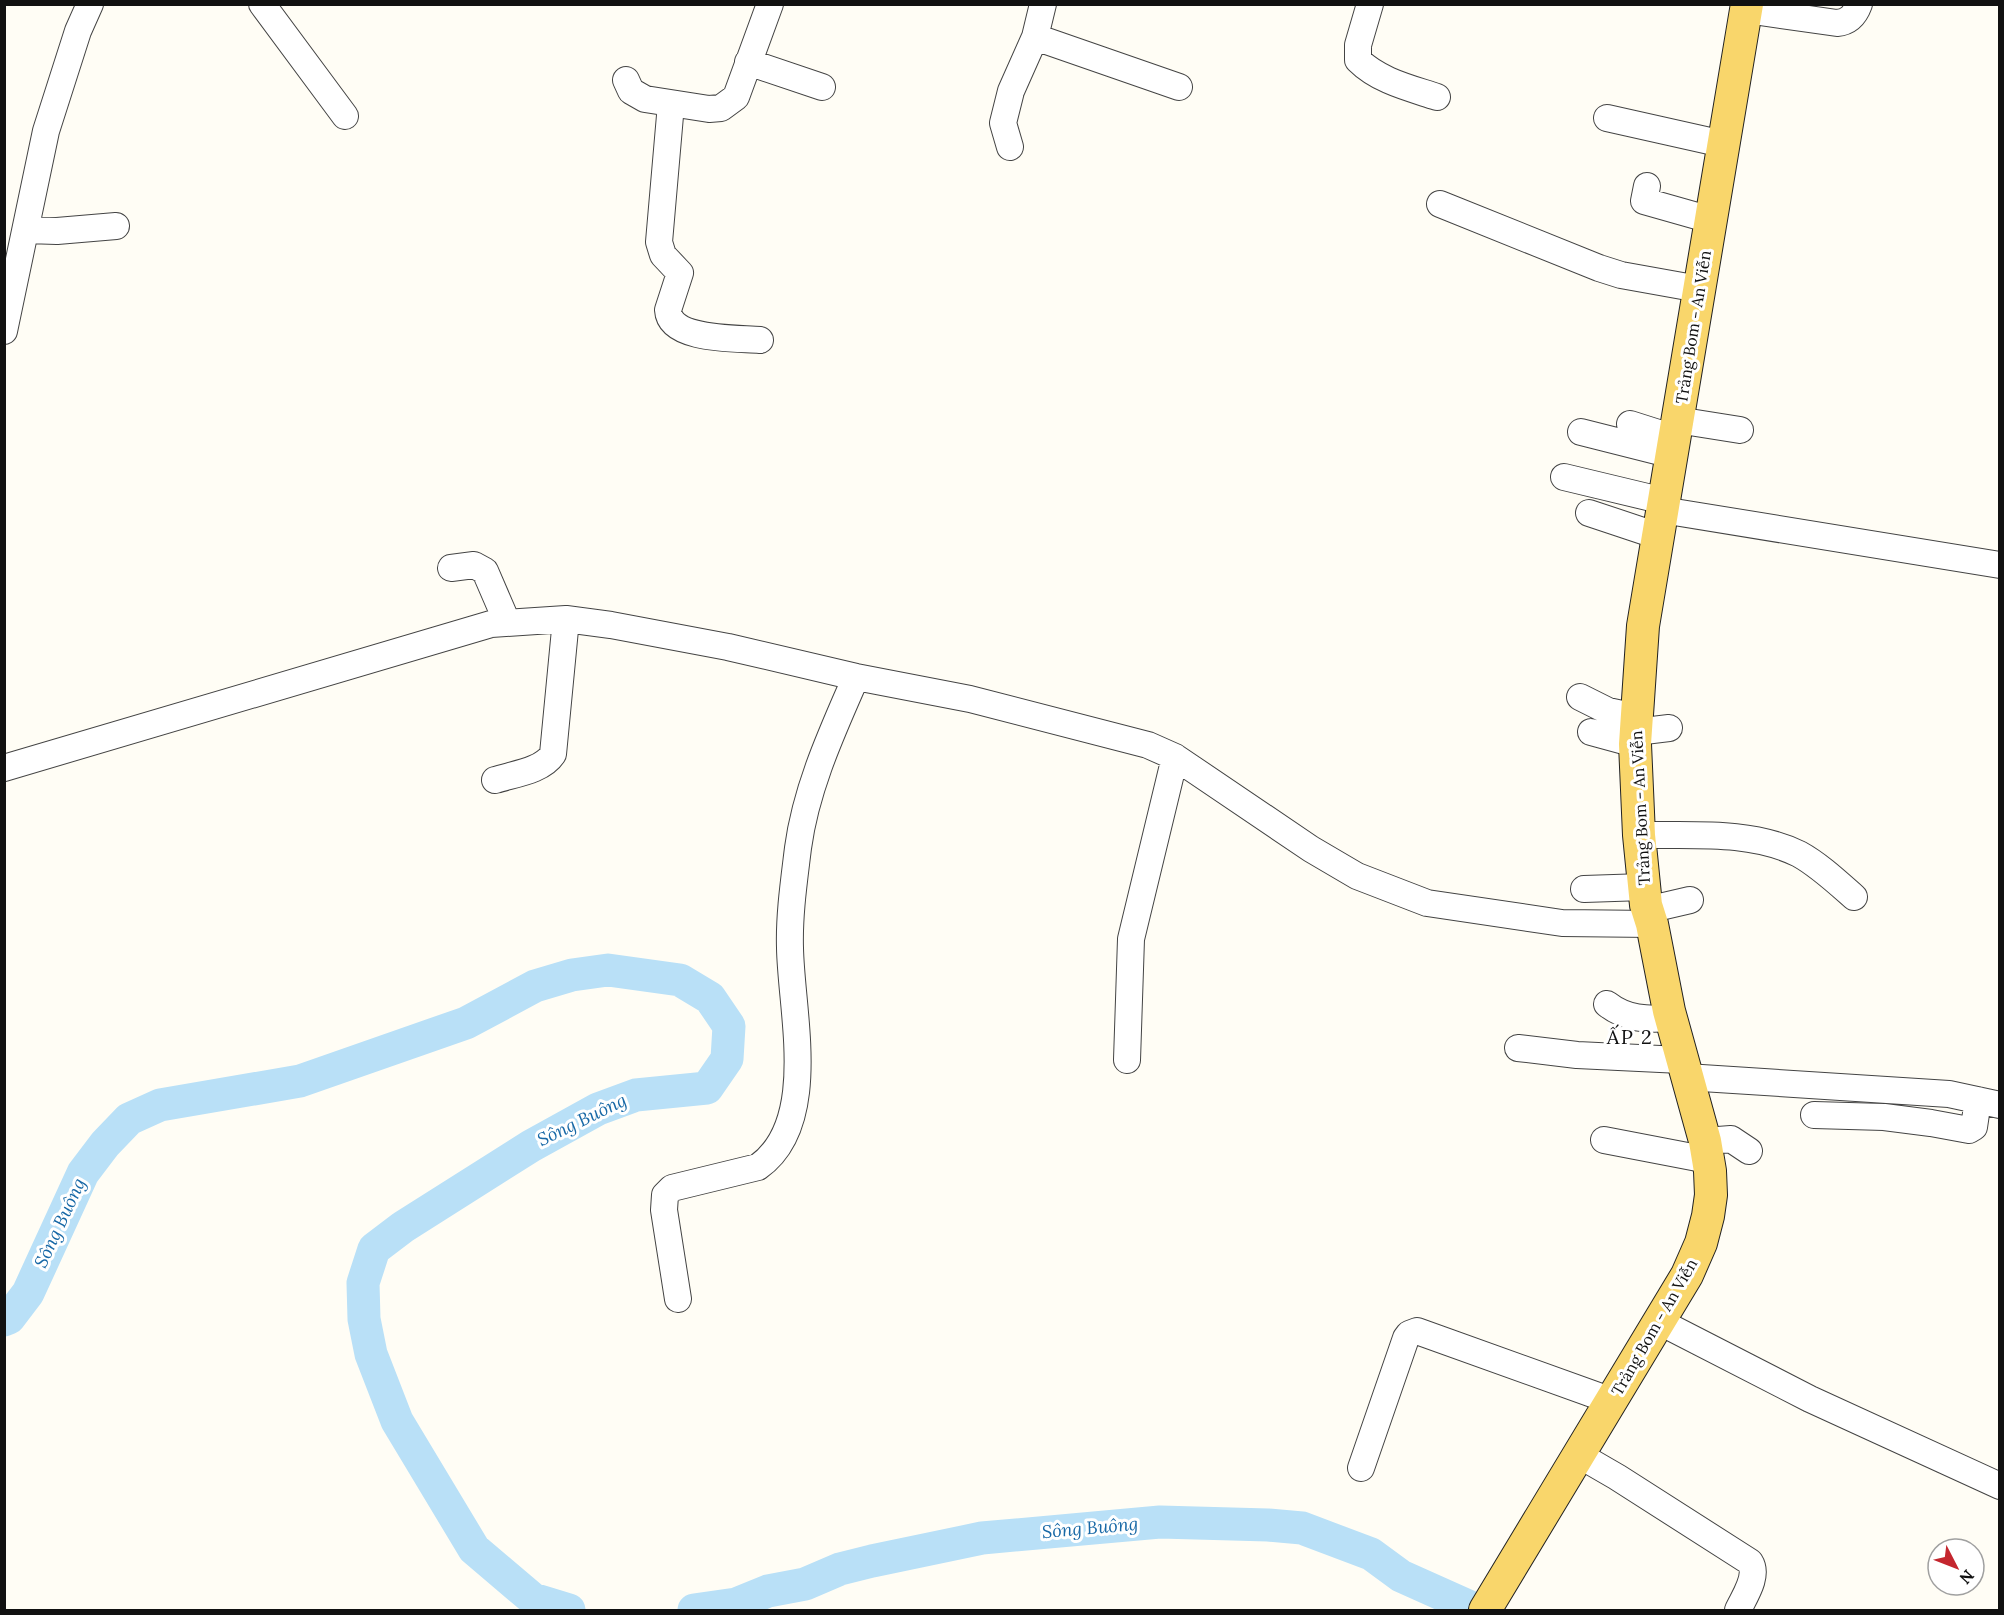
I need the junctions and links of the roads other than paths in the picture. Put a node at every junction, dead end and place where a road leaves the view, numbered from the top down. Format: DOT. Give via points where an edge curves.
graph roads {
  1 [pos="90,4"];
  2 [pos="262,4"];
  3 [pos="770,4"];
  4 [pos="1043,4"];
  5 [pos="1370,4"];
  6 [pos="1859,4"];
  7 [pos="1746,7"];
  8 [pos="1035,37"];
  9 [pos="748,62"];
  10 [pos="626,80"];
  11 [pos="822,87"];
  12 [pos="1179,87"];
  13 [pos="1437,97"];
  14 [pos="671,104"];
  15 [pos="345,116"];
  16 [pos="1607,118"];
  17 [pos="1724,144"];
  18 [pos="1010,147"];
  19 [pos="1644,200"];
  20 [pos="1440,204"];
  21 [pos="1711,220"];
  22 [pos="116,226"];
  23 [pos="26,230"];
  24 [pos="1699,289"];
  25 [pos="4,331"];
  26 [pos="760,340"];
  27 [pos="1630,424"];
  28 [pos="1740,430"];
  29 [pos="1581,432"];
  30 [pos="1675,438"];
  31 [pos="1564,477"];
  32 [pos="1589,513"];
  33 [pos="1661,516"];
  34 [pos="2000,565"];
  35 [pos="451,568"];
  36 [pos="566,619"];
  37 [pos="507,622"];
  38 [pos="856,677"];
  39 [pos="1580,697"];
  40 [pos="1669,728"];
  41 [pos="1636,731"];
  42 [pos="1591,732"];
  43 [pos="1174,756"];
  44 [pos="4,768"];
  45 [pos="495,780"];
  46 [pos="1639,835"];
  47 [pos="1584,889"];
  48 [pos="1854,897"];
  49 [pos="1690,900"];
  50 [pos="1648,907"];
  51 [pos="1607,1004"];
  52 [pos="1670,1018"];
  53 [pos="1518,1048"];
  54 [pos="1127,1060"];
  55 [pos="1684,1069"];
  56 [pos="1818,1085"];
  57 [pos="1989,1102"];
  58 [pos="1604,1140"];
  59 [pos="1707,1151"];
  60 [pos="1749,1151"];
  61 [pos="678,1299"];
  62 [pos="1660,1322"];
  63 [pos="1612,1401"];
  64 [pos="1579,1455"];
  65 [pos="1361,1468"];
  66 [pos="2000,1486"];
  67 [pos="1485,1611"];
  68 [pos="1738,1611"];
  1 -- 23 [label="street" via="46,131"];
  2 -- 15 [label="street"];
  3 -- 9 [label="street"];
  4 -- 8 [label="street"];
  5 -- 13 [label="street" via="1358,45 1358,60 1388,81"];
  6 -- 7 [label="street" via="1850,19 1838,23"];
  7 -- 17 [label="main road, Trảng Bom - An Viễn"];
  8 -- 12 [label="street"];
  8 -- 18 [label="street" via="1011,91 1004,123"];
  9 -- 11 [label="street"];
  9 -- 14 [label="street" via="736,97 721,108"];
  10 -- 14 [label="street" via="631,91 645,99"];
  14 -- 26 [label="street" via="659,242 663,255 680,273 668,315 683,330"];
  16 -- 17 [label="street"];
  17 -- 21 [label="main road, Trảng Bom - An Viễn"];
  19 -- 21 [label="street"];
  20 -- 24 [label="street" via="1599,268"];
  21 -- 24 [label="main road, Trảng Bom - An Viễn"];
  22 -- 23 [label="street"];
  23 -- 25 [label="street"];
  24 -- 30 [label="main road, Trảng Bom - An Viễn"];
  27 -- 30 [label="street"];
  28 -- 30 [label="street"];
  29 -- 30 [label="street"];
  30 -- 33 [label="main road, Trảng Bom - An Viễn"];
  31 -- 33 [label="street"];
  32 -- 33 [label="street"];
  33 -- 34 [label="street"];
  33 -- 41 [label="main road, Trảng Bom - An Viễn" via="1643,626"];
  35 -- 37 [label="street" via="474,565 485,571"];
  36 -- 37 [label="street"];
  36 -- 38 [label="street" via="728,646"];
  36 -- 45 [label="street" via="553,754 542,765"];
  37 -- 44 [label="street"];
  38 -- 43 [label="street" via="1088,728"];
  38 -- 61 [label="street" via="823,754 798,848 790,947 798,1037 795,1100 783,1137 768,1160 758,1167 672,1188 665,1195"];
  39 -- 41 [label="street"];
  40 -- 41 [label="street"];
  41 -- 42 [label="street"];
  41 -- 46 [label="main road, Trảng Bom - An Viễn"];
  43 -- 50 [label="street" via="1357,876 1427,903 1562,923"];
  43 -- 54 [label="street" via="1131,939"];
  46 -- 48 [label="street" via="1733,836 1784,847 1802,856"];
  46 -- 50 [label="main road, Trảng Bom - An Viễn"];
  47 -- 50 [label="street"];
  49 -- 50 [label="street"];
  50 -- 52 [label="main road, Trảng Bom - An Viễn"];
  51 -- 52 [label="street" via="1629,1016"];
  52 -- 55 [label="main road, Trảng Bom - An Viễn"];
  53 -- 55 [label="street"];
  55 -- 56 [label="street"];
  55 -- 59 [label="main road, Trảng Bom - An Viễn"];
  56 -- 57 [label="street" via="1949,1094"];
  56 -- 57 [label="street" via="1813,1122 1884,1117 1969,1130"];
  58 -- 59 [label="street"];
  59 -- 60 [label="street" via="1731,1139"];
  59 -- 62 [label="main road, Trảng Bom - An Viễn" via="1711,1195 1708,1216 1687,1275"];
  62 -- 63 [label="main road, Trảng Bom - An Viễn"];
  62 -- 66 [label="street" via="1794,1390"];
  63 -- 64 [label="main road, Trảng Bom - An Viễn"];
  63 -- 65 [label="street" via="1413,1331 1406,1338"];
  64 -- 67 [label="main road, Trảng Bom - An Viễn"];
  64 -- 68 [label="street" via="1750,1562 1754,1571"];
}
